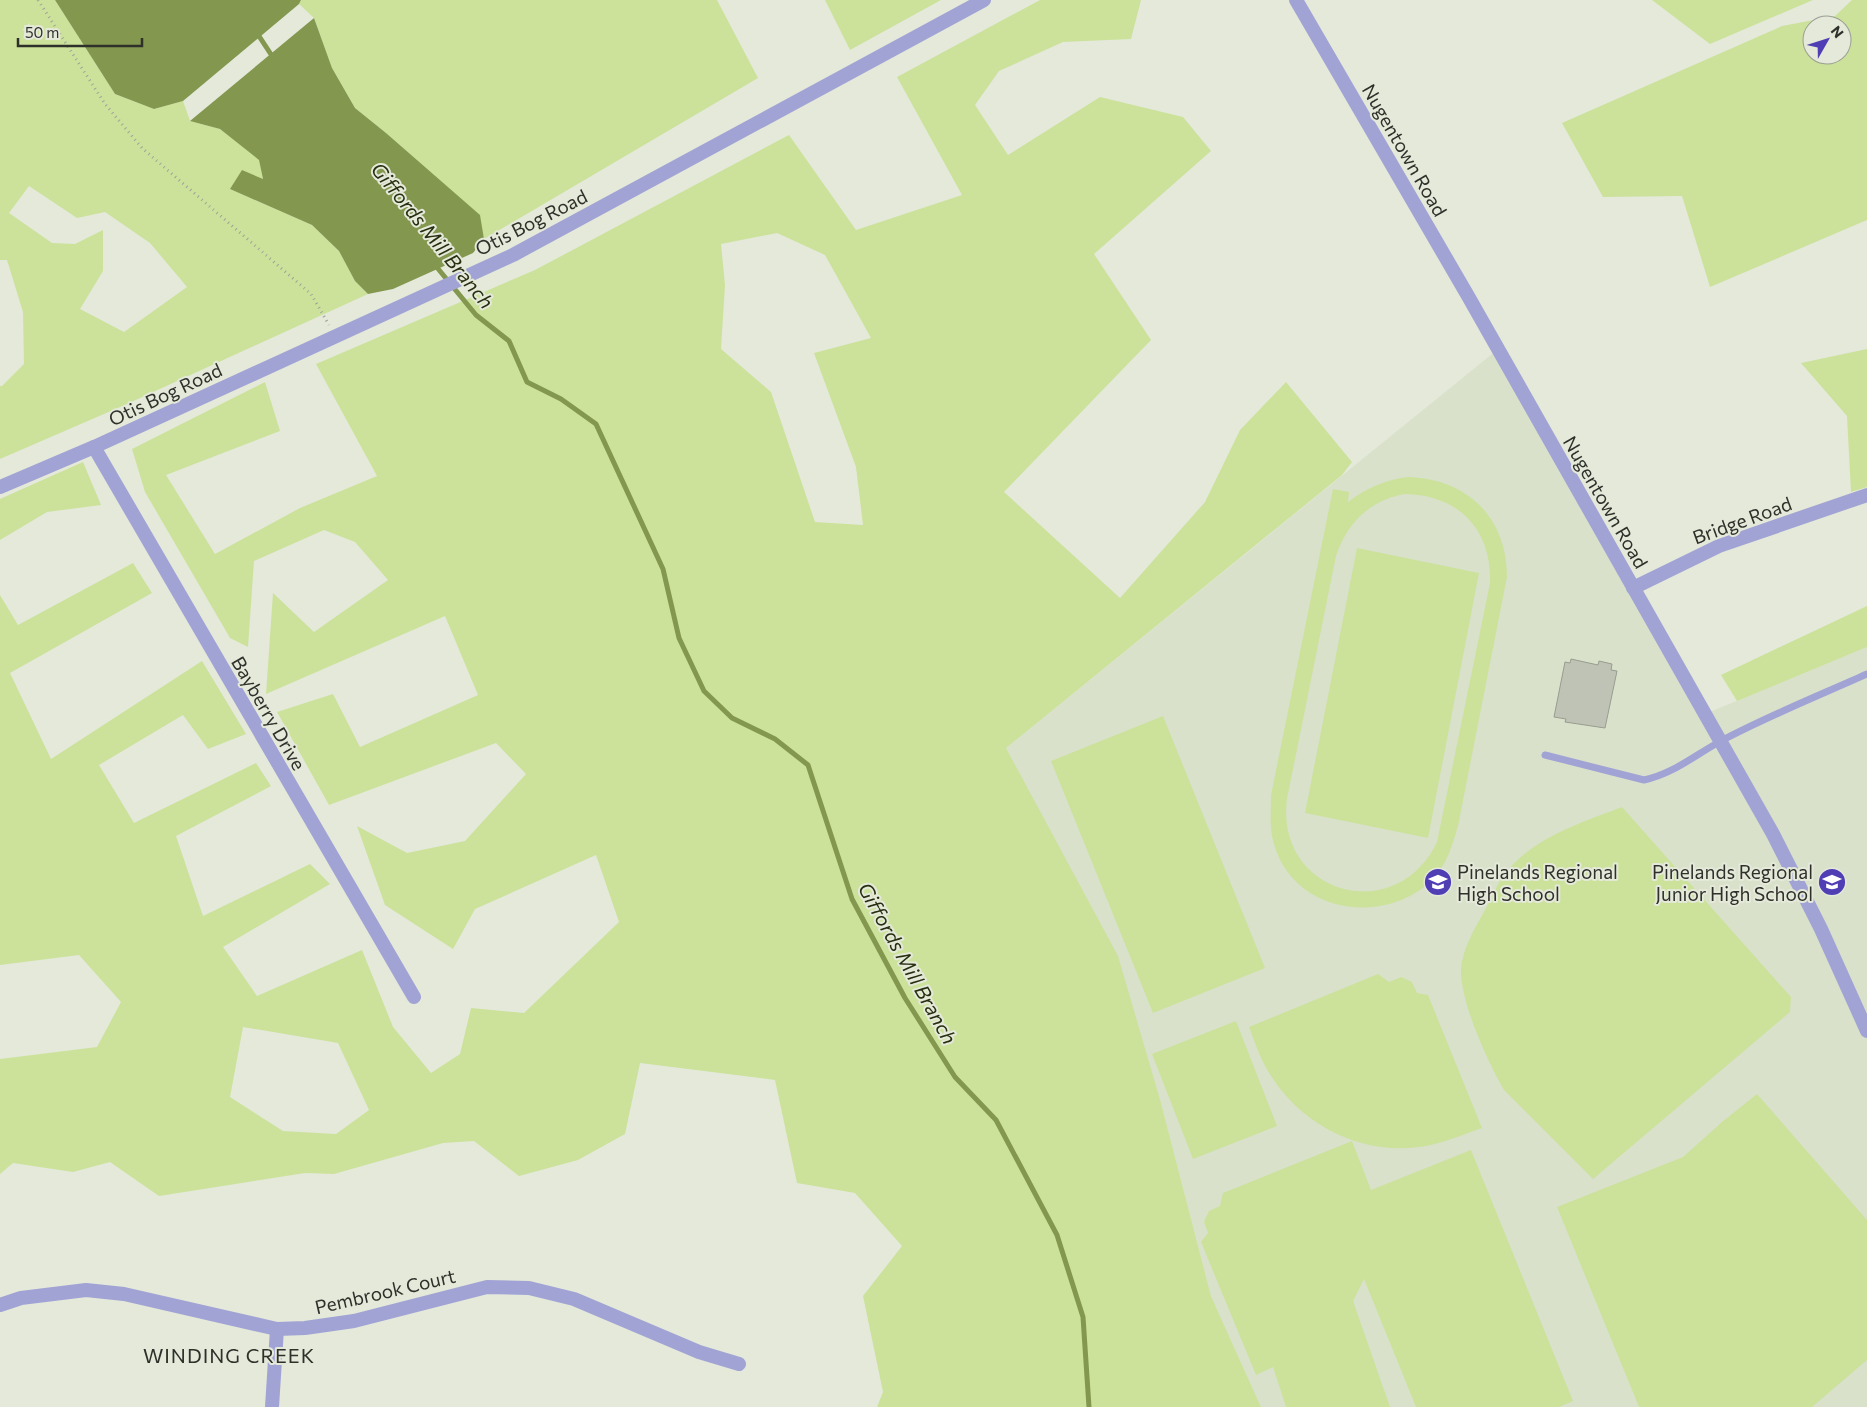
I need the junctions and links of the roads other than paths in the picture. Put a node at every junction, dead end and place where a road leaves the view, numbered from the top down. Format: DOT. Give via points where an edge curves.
graph roads {
  1 [pos="984,0"];
  2 [pos="1296,0"];
  3 [pos="94,447"];
  4 [pos="0,487"];
  5 [pos="1867,496"];
  6 [pos="1632,588"];
  7 [pos="1865,675"];
  8 [pos="1721,741"];
  9 [pos="1545,755"];
  10 [pos="414,996"];
  11 [pos="1867,1032"];
  12 [pos="0,1306"];
  13 [pos="277,1328"];
  14 [pos="740,1364"];
  15 [pos="272,1407"];
  1 -- 3 [label="street, Otis Bog Road" via="513,255"];
  2 -- 6 [label="street, Nugentown Road"];
  3 -- 4 [label="street, Otis Bog Road"];
  3 -- 10 [label="street, Bayberry Drive"];
  5 -- 6 [label="street, Bridge Road" via="1720,546"];
  6 -- 8 [label="street, Nugentown Road"];
  7 -- 8 [label="lane"];
  8 -- 9 [label="lane" via="1672,771 1644,780"];
  8 -- 11 [label="street, Nugentown Road" via="1773,834"];
  12 -- 13 [label="street, Pembrook Court" via="21,1298 86,1290 124,1294"];
  13 -- 14 [label="street, Pembrook Court" via="305,1328 354,1321 487,1287 529,1288 574,1299 700,1352"];
  13 -- 15 [label="street"];
}
